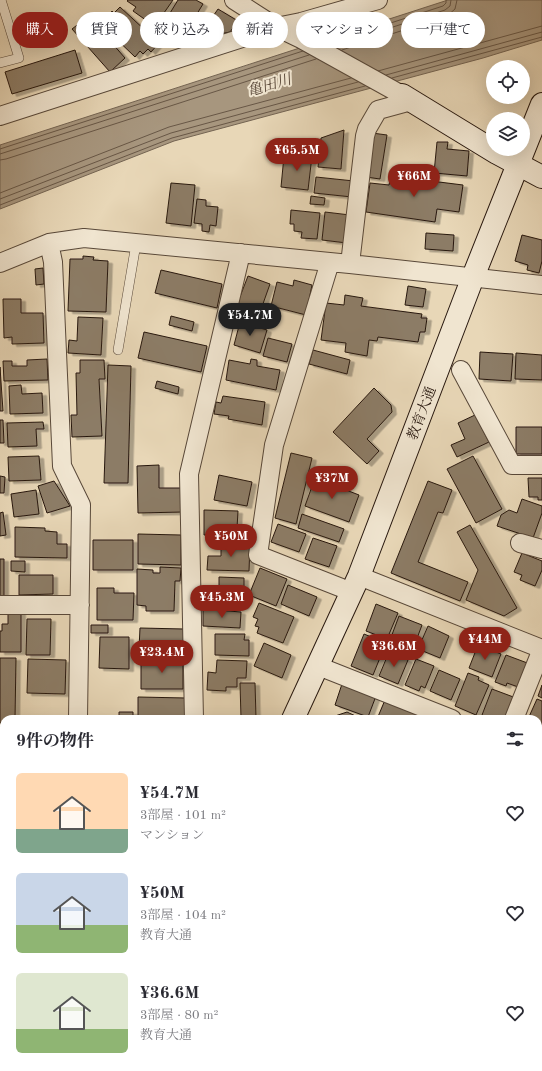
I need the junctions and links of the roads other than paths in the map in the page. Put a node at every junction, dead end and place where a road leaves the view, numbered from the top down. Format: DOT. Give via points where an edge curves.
graph roads {
  1 [pos="1,0"];
  2 [pos="234,0"];
  3 [pos="378,0"];
  4 [pos="252,6"];
  5 [pos="288,25"];
  6 [pos="288,33"];
  7 [pos="232,41"];
  8 [pos="0,63"];
  9 [pos="406,98"];
  10 [pos="542,104"];
  11 [pos="0,116"];
  12 [pos="518,165"];
  13 [pos="542,177"];
  14 [pos="49,243"];
  15 [pos="136,244"];
  16 [pos="241,253"];
  17 [pos="330,262"];
  18 [pos="0,263"];
  19 [pos="350,264"];
  20 [pos="473,278"];
  21 [pos="542,285"];
  22 [pos="118,350"];
  23 [pos="461,370"];
  24 [pos="542,465"];
  25 [pos="520,543"];
  26 [pos="542,549"];
  27 [pos="356,584"];
  28 [pos="0,605"];
  29 [pos="80,605"];
  30 [pos="542,649"];
  31 [pos="318,666"];
  32 [pos="78,715"];
  33 [pos="194,715"];
  34 [pos="295,715"];
  35 [pos="437,715"];
  36 [pos="516,715"];
  1 -- 8 [label="lane" via="19,58"];
  2 -- 4 [label="street"];
  3 -- 5 [label="street"];
  6 -- 9 [label="street"];
  7 -- 11 [label="street"];
  9 -- 12 [label="street"];
  9 -- 19 [label="street" via="378,110 365,136"];
  10 -- 12 [label="street, 教育大通"];
  12 -- 13 [label="street"];
  12 -- 20 [label="street, 教育大通"];
  14 -- 15 [label="street" via="84,238"];
  14 -- 18 [label="street"];
  14 -- 29 [label="street" via="53,262 62,466 82,505"];
  15 -- 16 [label="street"];
  15 -- 22 [label="lane"];
  16 -- 17 [label="street"];
  16 -- 33 [label="street" via="189,474"];
  17 -- 19 [label="street"];
  17 -- 27 [label="street" via="274,445 258,555"];
  19 -- 20 [label="street"];
  20 -- 21 [label="street"];
  20 -- 27 [label="street, 教育大通"];
  23 -- 24 [label="street" via="512,465"];
  25 -- 26 [label="street"];
  27 -- 30 [label="street"];
  27 -- 31 [label="street, 教育大通"];
  28 -- 29 [label="street"];
  29 -- 32 [label="street"];
  30 -- 36 [label="street"];
  31 -- 34 [label="street, 教育大通"];
  31 -- 35 [label="street"];
}
